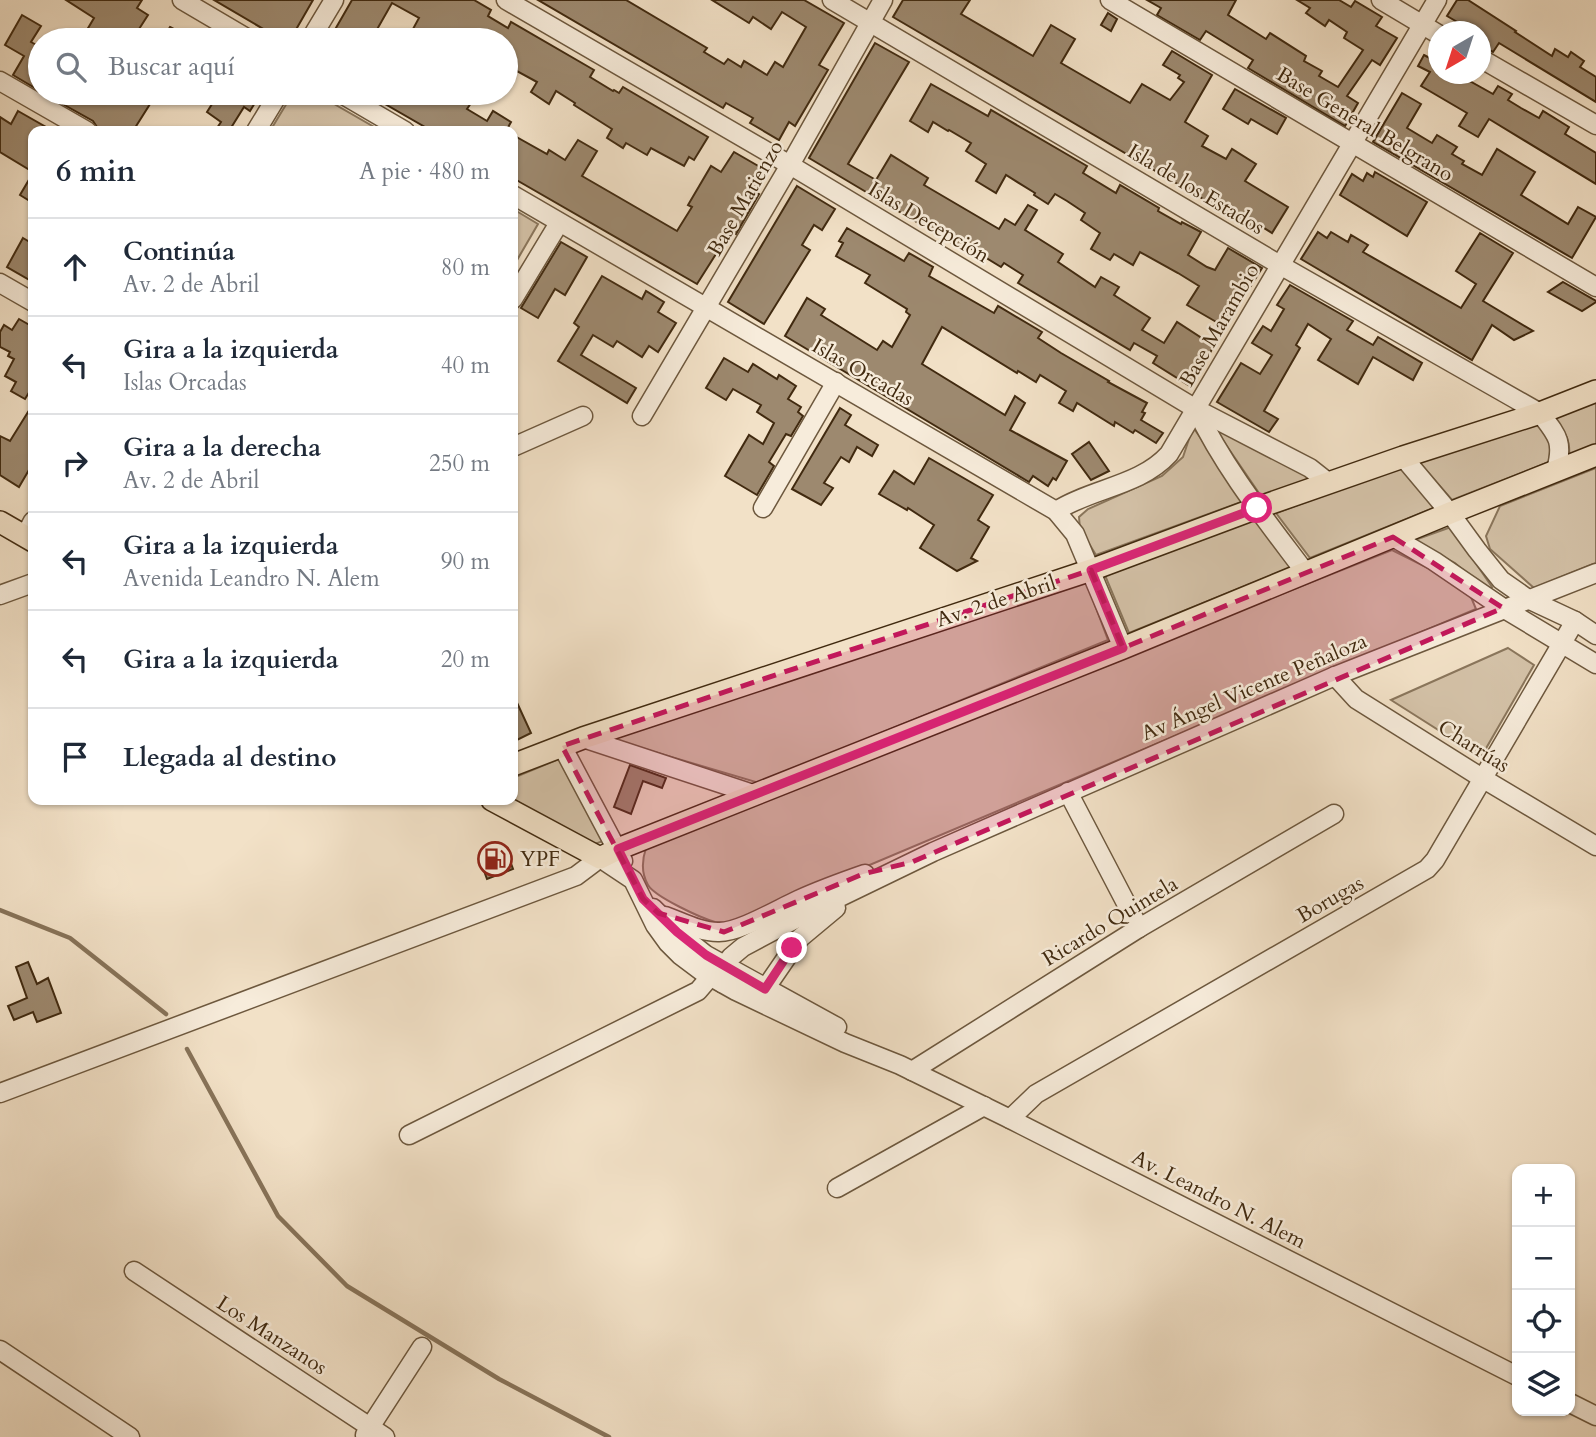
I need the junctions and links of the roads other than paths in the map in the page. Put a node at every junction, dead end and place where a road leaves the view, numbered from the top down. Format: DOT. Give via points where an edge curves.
graph roads {
  1 [pos="181,0"];
  2 [pos="334,0"];
  3 [pos="506,0"];
  4 [pos="832,0"];
  5 [pos="883,0"];
  6 [pos="1110,0"];
  7 [pos="1381,0"];
  8 [pos="1437,0"];
  9 [pos="870,23"];
  10 [pos="1422,24"];
  11 [pos="229,28"];
  12 [pos="317,28"];
  13 [pos="1428,28"];
  14 [pos="1491,64"];
  15 [pos="0,81"];
  16 [pos="28,97"];
  17 [pos="42,105"];
  18 [pos="272,105"];
  19 [pos="361,105"];
  20 [pos="1596,125"];
  21 [pos="78,126"];
  22 [pos="259,126"];
  23 [pos="396,126"];
  24 [pos="1353,142"];
  25 [pos="790,165"];
  26 [pos="518,198"];
  27 [pos="559,223"];
  28 [pos="1280,265"];
  29 [pos="0,283"];
  30 [pos="1596,287"];
  31 [pos="518,291"];
  32 [pos="28,299"];
  33 [pos="707,308"];
  34 [pos="836,382"];
  35 [pos="1596,391"];
  36 [pos="1196,409"];
  37 [pos="1540,413"];
  38 [pos="583,416"];
  39 [pos="642,416"];
  40 [pos="518,445"];
  41 [pos="1596,455"];
  42 [pos="1402,457"];
  43 [pos="1556,470"];
  44 [pos="1328,483"];
  45 [pos="763,508"];
  46 [pos="1257,508"];
  47 [pos="1056,511"];
  48 [pos="1450,513"];
  49 [pos="0,522"];
  50 [pos="28,531"];
  51 [pos="1393,537"];
  52 [pos="1091,570"];
  53 [pos="1305,572"];
  54 [pos="1596,573"];
  55 [pos="28,585"];
  56 [pos="0,595"];
  57 [pos="1528,599"];
  58 [pos="1503,608"];
  59 [pos="1575,621"];
  60 [pos="1596,635"];
  61 [pos="1562,643"];
  62 [pos="1123,648"];
  63 [pos="1596,664"];
  64 [pos="1335,676"];
  65 [pos="583,738"];
  66 [pos="562,746"];
  67 [pos="518,763"];
  68 [pos="1482,778"];
  69 [pos="1068,792"];
  70 [pos="756,795"];
  71 [pos="503,805"];
  72 [pos="1334,814"];
  73 [pos="1596,846"];
  74 [pos="933,852"];
  75 [pos="609,854"];
  76 [pos="912,862"];
  77 [pos="643,899"];
  78 [pos="657,913"];
  79 [pos="1139,928"];
  80 [pos="722,979"];
  81 [pos="765,989"];
  82 [pos="906,1068"];
  83 [pos="0,1093"];
  84 [pos="984,1106"];
  85 [pos="1010,1119"];
  86 [pos="409,1135"];
  87 [pos="836,1188"];
  88 [pos="134,1271"];
  89 [pos="422,1347"];
  90 [pos="0,1350"];
  91 [pos="1512,1373"];
  92 [pos="1575,1406"];
  93 [pos="1596,1416"];
  94 [pos="367,1432"];
  95 [pos="130,1437"];
  96 [pos="385,1437"];
  1 -- 11 [label="street"];
  2 -- 12 [label="street"];
  3 -- 25 [label="street, Islas Decepción"];
  4 -- 9 [label="street, Isla de los Estados"];
  5 -- 9 [label="street, Base Matienzo"];
  6 -- 24 [label="street, Base General Belgrano"];
  7 -- 10 [label="street"];
  8 -- 10 [label="street, Base Marambio"];
  9 -- 25 [label="street, Base Matienzo"];
  9 -- 28 [label="street, Isla de los Estados"];
  10 -- 13 [label="street"];
  10 -- 24 [label="street, Base Marambio"];
  14 -- 20 [label="street"];
  15 -- 16 [label="street"];
  17 -- 21 [label="street"];
  18 -- 22 [label="street"];
  19 -- 23 [label="street"];
  24 -- 28 [label="street, Base Marambio"];
  24 -- 30 [label="street, Base General Belgrano"];
  25 -- 33 [label="street, Base Matienzo"];
  25 -- 36 [label="street, Islas Decepción"];
  26 -- 27 [label="street, Islas Orcadas"];
  27 -- 31 [label="street"];
  27 -- 33 [label="street, Islas Orcadas"];
  28 -- 36 [label="street, Base Marambio"];
  28 -- 37 [label="street, Isla de los Estados"];
  29 -- 32 [label="street"];
  33 -- 34 [label="street, Islas Orcadas"];
  33 -- 39 [label="street, Base Matienzo"];
  34 -- 45 [label="street"];
  34 -- 47 [label="street, Islas Orcadas"];
  35 -- 37 [label="main road, Av. 2 de Abril"];
  36 -- 44 [label="street, Islas Decepción" via="1310,468"];
  36 -- 46 [label="street"];
  36 -- 47 [label="street, Base Marambio" via="1160,464"];
  37 -- 42 [label="main road, Av. 2 de Abril"];
  37 -- 43 [label="street" via="1560,444"];
  38 -- 40 [label="street"];
  41 -- 43 [label="main road"];
  42 -- 44 [label="main road, Av. 2 de Abril"];
  42 -- 48 [label="street"];
  43 -- 48 [label="main road"];
  44 -- 46 [label="main road, Av. 2 de Abril"];
  46 -- 52 [label="main road, Av. 2 de Abril"];
  46 -- 53 [label="street"];
  47 -- 52 [label="street, Islas Orcadas" via="1075,534"];
  48 -- 51 [label="main road"];
  48 -- 57 [label="street" via="1501,580"];
  49 -- 50 [label="main road"];
  51 -- 53 [label="main road"];
  51 -- 58 [label="street"];
  52 -- 62 [label="street, Islas Orcadas"];
  52 -- 65 [label="main road, Av. 2 de Abril"];
  53 -- 62 [label="main road"];
  54 -- 57 [label="street, Av Ángel Vicente Peñaloza"];
  55 -- 56 [label="street"];
  57 -- 58 [label="street, Av Ángel Vicente Peñaloza"];
  57 -- 59 [label="street"];
  58 -- 61 [label="street"];
  58 -- 64 [label="street, Av Ángel Vicente Peñaloza"];
  59 -- 60 [label="street"];
  59 -- 61 [label="street, Borugas"];
  61 -- 63 [label="street"];
  61 -- 68 [label="street, Borugas"];
  62 -- 70 [label="main road"];
  64 -- 68 [label="street, Charrúas" via="1356,699"];
  64 -- 69 [label="street, Av Ángel Vicente Peñaloza"];
  65 -- 66 [label="main road, Av. 2 de Abril"];
  65 -- 70 [label="street"];
  66 -- 67 [label="main road, Av. 2 de Abril"];
  66 -- 75 [label="street"];
  68 -- 73 [label="street, Charrúas"];
  68 -- 85 [label="street, Borugas" via="1427,869 1036,1094"];
  69 -- 74 [label="street, Av Ángel Vicente Peñaloza"];
  69 -- 79 [label="street"];
  70 -- 75 [label="main road"];
  71 -- 75 [label="main road"];
  72 -- 79 [label="street, Ricardo Quintela"];
  74 -- 76 [label="street"];
  74 -- 81 [label="street" via="813,926"];
  75 -- 77 [label="street"];
  75 -- 83 [label="street" via="576,876"];
  76 -- 78 [label="street" via="892,863 724,932"];
  76 -- 80 [label="street" via="743,947 730,957"];
  77 -- 78 [label="street"];
  77 -- 80 [label="street" via="655,925 680,956"];
  78 -- 80 [label="street"];
  79 -- 82 [label="street, Ricardo Quintela"];
  80 -- 81 [label="street" via="755,994"];
  80 -- 82 [label="street" via="845,1043"];
  80 -- 86 [label="street"];
  81 -- 82 [label="street"];
  82 -- 84 [label="street, Av. Leandro N. Alem"];
  84 -- 85 [label="street, Av. Leandro N. Alem"];
  84 -- 87 [label="street"];
  85 -- 91 [label="street, Av. Leandro N. Alem"];
  88 -- 94 [label="street, Los Manzanos"];
  89 -- 94 [label="street"];
  90 -- 95 [label="street"];
  92 -- 93 [label="street"];
  94 -- 96 [label="street, Los Manzanos"];
}
